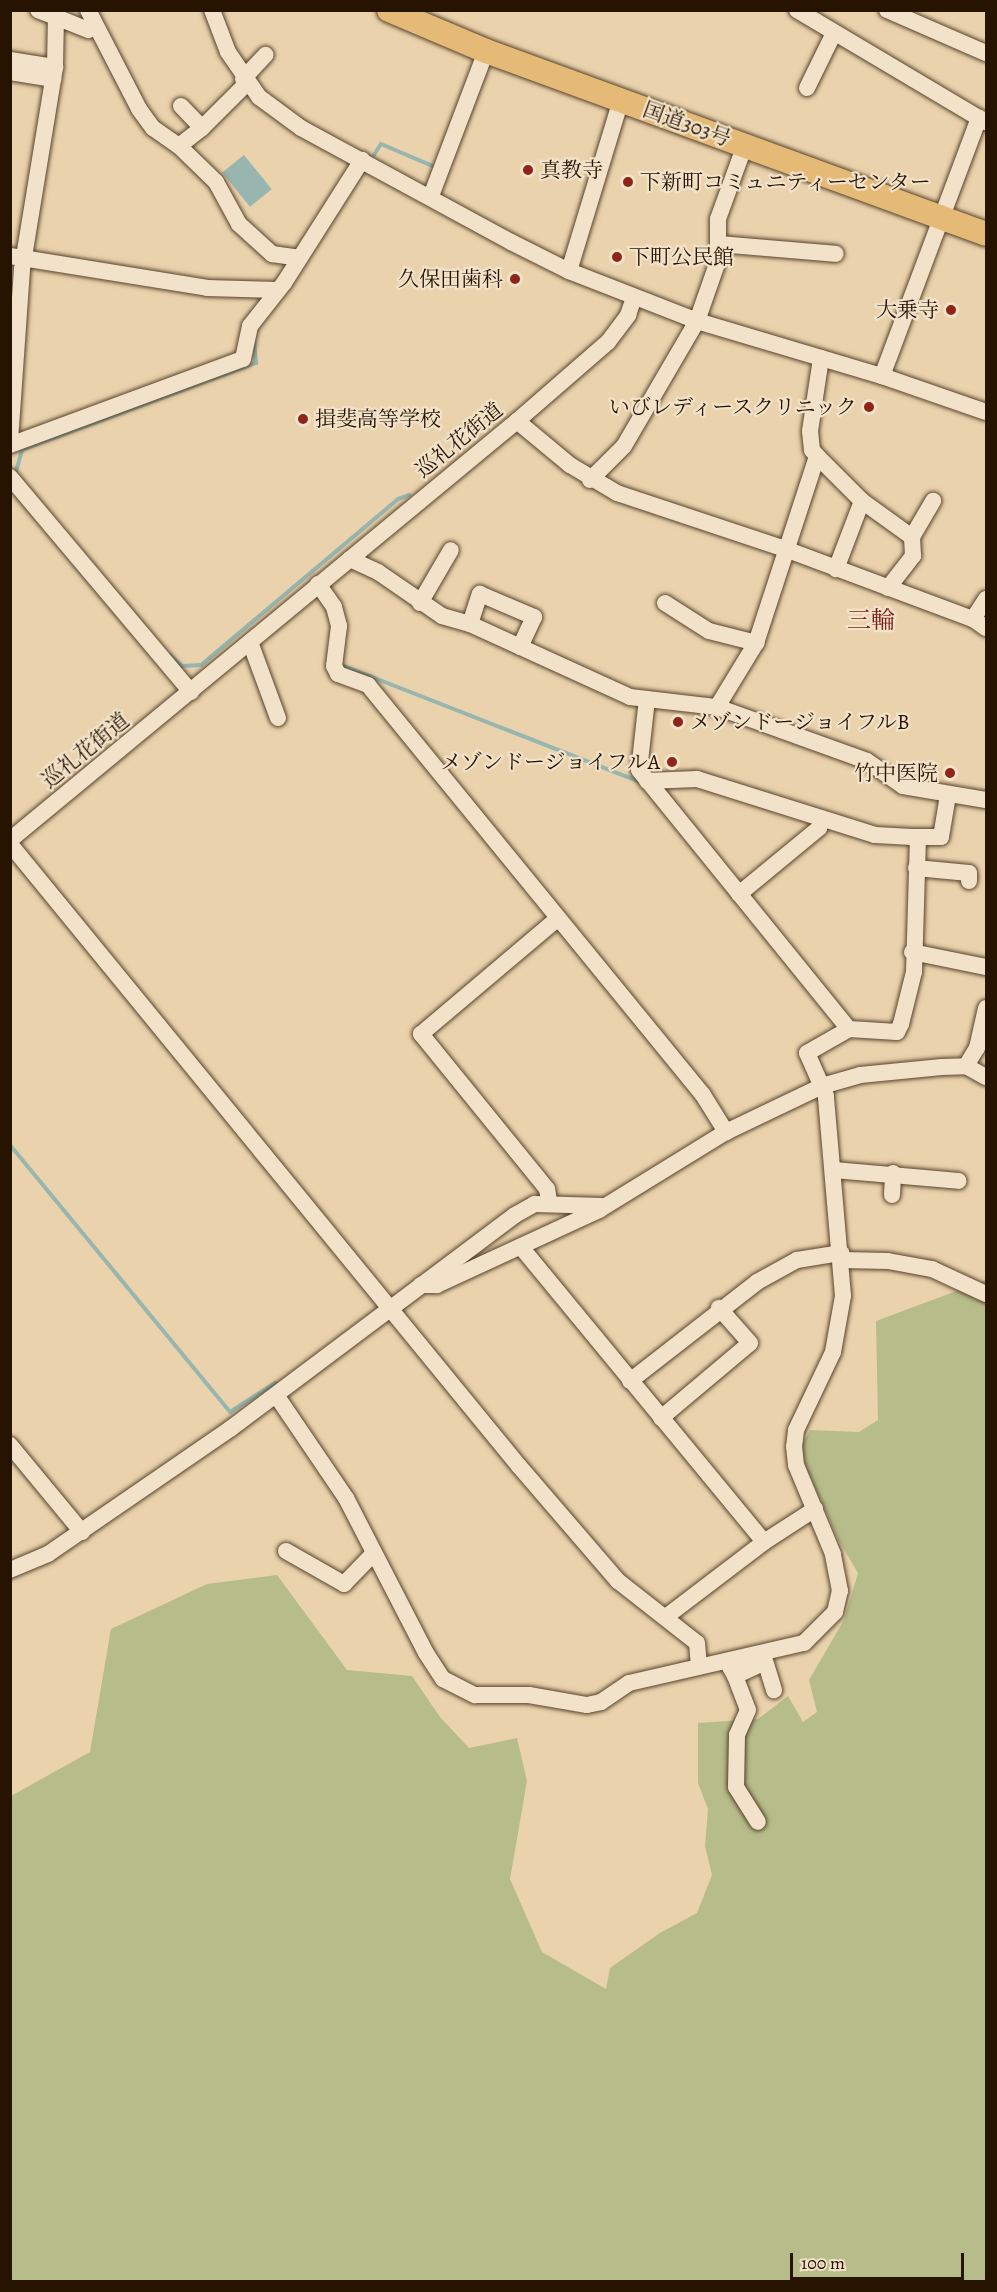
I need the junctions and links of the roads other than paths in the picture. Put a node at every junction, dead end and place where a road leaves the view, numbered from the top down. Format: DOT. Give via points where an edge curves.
graph roads {
  1 [pos="88,10"];
  2 [pos="213,10"];
  3 [pos="388,10"];
  4 [pos="797,10"];
  5 [pos="887,10"];
  6 [pos="47,13"];
  7 [pos="89,30"];
  8 [pos="834,33"];
  9 [pos="486,51"];
  10 [pos="987,53"];
  11 [pos="265,55"];
  12 [pos="10,60"];
  13 [pos="10,72"];
  14 [pos="54,73"];
  15 [pos="245,81"];
  16 [pos="807,88"];
  17 [pos="621,100"];
  18 [pos="182,106"];
  19 [pos="984,120"];
  20 [pos="202,128"];
  21 [pos="744,145"];
  22 [pos="179,146"];
  23 [pos="362,160"];
  24 [pos="431,196"];
  25 [pos="942,217"];
  26 [pos="987,234"];
  27 [pos="718,244"];
  28 [pos="836,254"];
  29 [pos="17,257"];
  30 [pos="300,258"];
  31 [pos="569,271"];
  32 [pos="277,290"];
  33 [pos="634,297"];
  34 [pos="697,321"];
  35 [pos="821,358"];
  36 [pos="882,376"];
  37 [pos="11,410"];
  38 [pos="987,412"];
  39 [pos="517,422"];
  40 [pos="10,443"];
  41 [pos="817,456"];
  42 [pos="10,477"];
  43 [pos="591,480"];
  44 [pos="862,501"];
  45 [pos="933,501"];
  46 [pos="912,537"];
  47 [pos="451,550"];
  48 [pos="788,550"];
  49 [pos="350,559"];
  50 [pos="836,569"];
  51 [pos="318,584"];
  52 [pos="888,588"];
  53 [pos="987,599"];
  54 [pos="420,603"];
  55 [pos="664,603"];
  56 [pos="980,623"];
  57 [pos="470,624"];
  58 [pos="250,642"];
  59 [pos="756,643"];
  60 [pos="520,647"];
  61 [pos="191,692"];
  62 [pos="646,699"];
  63 [pos="717,707"];
  64 [pos="278,718"];
  65 [pos="647,781"];
  66 [pos="948,795"];
  67 [pos="987,800"];
  68 [pos="822,818"];
  69 [pos="912,837"];
  70 [pos="10,842"];
  71 [pos="916,868"];
  72 [pos="969,881"];
  73 [pos="739,894"];
  74 [pos="557,919"];
  75 [pos="912,952"];
  76 [pos="987,967"];
  77 [pos="987,1008"];
  78 [pos="849,1029"];
  79 [pos="979,1071"];
  80 [pos="822,1086"];
  81 [pos="726,1132"];
  82 [pos="834,1170"];
  83 [pos="893,1173"];
  84 [pos="959,1181"];
  85 [pos="892,1195"];
  86 [pos="549,1201"];
  87 [pos="602,1206"];
  88 [pos="521,1247"];
  89 [pos="842,1257"];
  90 [pos="421,1285"];
  91 [pos="987,1294"];
  92 [pos="719,1308"];
  93 [pos="392,1310"];
  94 [pos="630,1381"];
  95 [pos="276,1395"];
  96 [pos="661,1418"];
  97 [pos="10,1444"];
  98 [pos="815,1509"];
  99 [pos="82,1532"];
  100 [pos="764,1542"];
  101 [pos="286,1551"];
  102 [pos="374,1553"];
  103 [pos="10,1570"];
  104 [pos="668,1616"];
  105 [pos="763,1658"];
  106 [pos="699,1666"];
  107 [pos="732,1669"];
  108 [pos="774,1690"];
  109 [pos="758,1822"];
  1 -- 22 [label="street" via="139,110 153,128"];
  2 -- 15 [label="street"];
  3 -- 9 [label="highway, 国道303号"];
  4 -- 8 [label="street"];
  5 -- 10 [label="street"];
  6 -- 7 [label="street"];
  6 -- 14 [label="street"];
  8 -- 16 [label="street"];
  8 -- 19 [label="street"];
  9 -- 17 [label="highway, 国道303号"];
  9 -- 24 [label="street"];
  11 -- 15 [label="street"];
  12 -- 14 [label="street"];
  13 -- 14 [label="street"];
  14 -- 29 [label="street"];
  15 -- 20 [label="street"];
  15 -- 23 [label="street" via="301,128"];
  17 -- 21 [label="highway, 国道303号"];
  17 -- 31 [label="street"];
  18 -- 20 [label="street"];
  19 -- 25 [label="street"];
  20 -- 22 [label="street"];
  21 -- 25 [label="highway, 国道303号"];
  21 -- 27 [label="street" via="718,219"];
  22 -- 30 [label="street" via="216,182 238,224 251,237 273,254"];
  23 -- 24 [label="street"];
  23 -- 30 [label="street"];
  24 -- 31 [label="street"];
  25 -- 26 [label="highway, 国道303号"];
  25 -- 36 [label="street"];
  27 -- 28 [label="street"];
  27 -- 34 [label="street" via="718,261"];
  29 -- 32 [label="street" via="207,288"];
  29 -- 37 [label="street"];
  30 -- 32 [label="street"];
  31 -- 33 [label="street"];
  32 -- 40 [label="street" via="250,326 243,359"];
  33 -- 34 [label="street"];
  33 -- 39 [label="street, 巡礼花街道" via="628,315 609,342"];
  34 -- 35 [label="street"];
  34 -- 43 [label="street" via="624,446"];
  35 -- 36 [label="street"];
  35 -- 41 [label="street" via="810,431 812,450"];
  36 -- 38 [label="street"];
  37 -- 40 [label="street"];
  39 -- 43 [label="street"];
  39 -- 49 [label="street, 巡礼花街道"];
  41 -- 44 [label="street"];
  41 -- 48 [label="street"];
  42 -- 61 [label="street"];
  43 -- 48 [label="street" via="617,493"];
  44 -- 46 [label="street"];
  44 -- 50 [label="street"];
  45 -- 46 [label="street"];
  46 -- 52 [label="street" via="913,556"];
  47 -- 54 [label="street"];
  48 -- 50 [label="street"];
  48 -- 59 [label="street"];
  49 -- 51 [label="street, 巡礼花街道"];
  49 -- 54 [label="street" via="378,572"];
  50 -- 52 [label="street"];
  51 -- 58 [label="street, 巡礼花街道"];
  51 -- 74 [label="street" via="334,607 339,626 334,666 338,674 368,685"];
  52 -- 56 [label="street"];
  53 -- 56 [label="street"];
  54 -- 57 [label="street" via="442,616"];
  55 -- 59 [label="street" via="709,631"];
  57 -- 60 [label="street"];
  57 -- 60 [label="street" via="480,594 534,617"];
  58 -- 61 [label="street, 巡礼花街道"];
  58 -- 64 [label="street"];
  59 -- 63 [label="street"];
  60 -- 62 [label="street" via="630,698"];
  61 -- 70 [label="street, 巡礼花街道"];
  62 -- 63 [label="street"];
  62 -- 65 [label="street" via="638,758 639,770"];
  63 -- 66 [label="street" via="867,761 903,786"];
  65 -- 68 [label="street" via="697,779"];
  65 -- 73 [label="street"];
  66 -- 67 [label="street"];
  66 -- 69 [label="street" via="941,837"];
  68 -- 69 [label="street" via="875,835"];
  68 -- 73 [label="street" via="819,828"];
  69 -- 71 [label="street" via="918,841"];
  70 -- 93 [label="street"];
  71 -- 72 [label="street" via="969,873"];
  71 -- 75 [label="street"];
  73 -- 78 [label="street"];
  74 -- 81 [label="street" via="703,1095"];
  74 -- 86 [label="street" via="422,1034 547,1189"];
  75 -- 76 [label="street"];
  75 -- 78 [label="street" via="914,972 897,1032"];
  77 -- 79 [label="street" via="976,1048"];
  78 -- 80 [label="street" via="807,1053"];
  79 -- 80 [label="street" via="860,1075"];
  80 -- 81 [label="street"];
  80 -- 82 [label="street"];
  81 -- 87 [label="street"];
  82 -- 83 [label="street"];
  82 -- 89 [label="street"];
  83 -- 84 [label="street"];
  83 -- 85 [label="street"];
  87 -- 88 [label="street"];
  87 -- 90 [label="street" via="535,1204 452,1259"];
  88 -- 90 [label="street" via="437,1285"];
  88 -- 94 [label="street"];
  89 -- 91 [label="street" via="932,1269"];
  89 -- 92 [label="street" via="797,1260"];
  89 -- 98 [label="street" via="841,1324 796,1430 794,1447 796,1465"];
  90 -- 93 [label="street"];
  92 -- 94 [label="street"];
  92 -- 96 [label="street" via="750,1343"];
  93 -- 95 [label="street"];
  93 -- 104 [label="street" via="618,1581"];
  94 -- 96 [label="street"];
  95 -- 99 [label="street"];
  95 -- 102 [label="street" via="346,1498"];
  96 -- 100 [label="street"];
  97 -- 99 [label="street"];
  98 -- 100 [label="street"];
  98 -- 105 [label="street" via="833,1554 840,1591 835,1612 804,1643"];
  99 -- 103 [label="street" via="48,1554"];
  100 -- 104 [label="street"];
  101 -- 102 [label="street" via="344,1584"];
  102 -- 106 [label="street" via="443,1679 475,1695 529,1695 587,1705 601,1702 629,1683"];
  104 -- 106 [label="street" via="697,1642"];
  105 -- 107 [label="street"];
  105 -- 108 [label="street"];
  106 -- 107 [label="street"];
  107 -- 109 [label="street" via="748,1710 737,1735 736,1787"];
}
